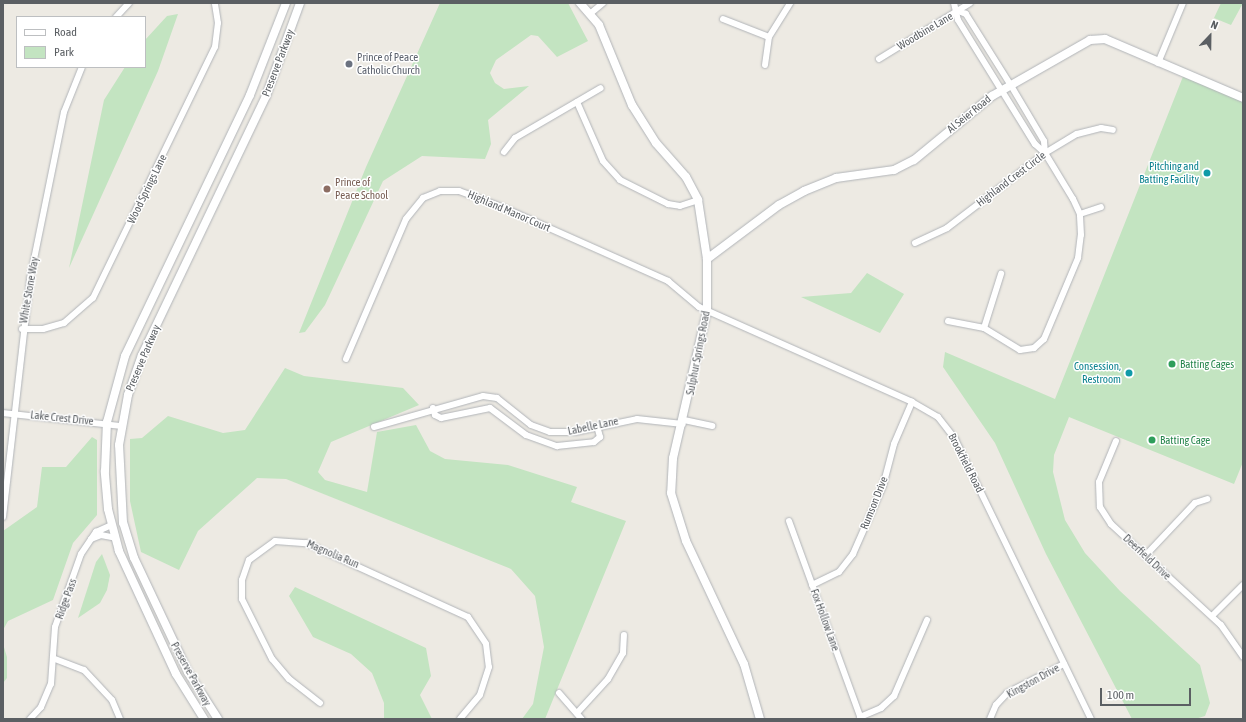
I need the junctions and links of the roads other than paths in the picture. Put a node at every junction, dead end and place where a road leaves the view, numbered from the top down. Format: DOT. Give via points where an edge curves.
graph roads {
  1 [pos="129,3"];
  2 [pos="215,3"];
  3 [pos="286,3"];
  4 [pos="300,3"];
  5 [pos="580,3"];
  6 [pos="603,3"];
  7 [pos="790,3"];
  8 [pos="954,3"];
  9 [pos="970,3"];
  10 [pos="1182,3"];
  11 [pos="958,11"];
  12 [pos="591,13"];
  13 [pos="117,16"];
  14 [pos="723,19"];
  15 [pos="769,37"];
  16 [pos="986,46"];
  17 [pos="977,51"];
  18 [pos="879,59"];
  19 [pos="1158,63"];
  20 [pos="765,65"];
  21 [pos="82,68"];
  22 [pos="1010,84"];
  23 [pos="601,88"];
  24 [pos="1001,90"];
  25 [pos="1243,98"];
  26 [pos="577,102"];
  27 [pos="1031,119"];
  28 [pos="1023,124"];
  29 [pos="1113,130"];
  30 [pos="504,152"];
  31 [pos="1045,153"];
  32 [pos="698,200"];
  33 [pos="1100,207"];
  34 [pos="1080,214"];
  35 [pos="915,243"];
  36 [pos="707,259"];
  37 [pos="1001,274"];
  38 [pos="706,311"];
  39 [pos="948,321"];
  40 [pos="984,328"];
  41 [pos="22,329"];
  42 [pos="346,359"];
  43 [pos="912,402"];
  44 [pos="433,408"];
  45 [pos="3,413"];
  46 [pos="14,413"];
  47 [pos="107,422"];
  48 [pos="684,422"];
  49 [pos="121,426"];
  50 [pos="597,426"];
  51 [pos="712,426"];
  52 [pos="374,427"];
  53 [pos="1116,441"];
  54 [pos="1207,499"];
  55 [pos="3,517"];
  56 [pos="789,522"];
  57 [pos="112,525"];
  58 [pos="116,538"];
  59 [pos="87,540"];
  60 [pos="1146,556"];
  61 [pos="812,585"];
  62 [pos="1243,585"];
  63 [pos="1212,616"];
  64 [pos="927,620"];
  65 [pos="624,635"];
  66 [pos="1243,657"];
  67 [pos="55,659"];
  68 [pos="1064,664"];
  69 [pos="559,693"];
  70 [pos="320,702"];
  71 [pos="577,713"];
  72 [pos="861,718"];
  73 [pos="30,719"];
  74 [pos="120,719"];
  75 [pos="204,719"];
  76 [pos="218,719"];
  77 [pos="460,719"];
  78 [pos="582,719"];
  79 [pos="760,719"];
  80 [pos="990,719"];
  81 [pos="1091,719"];
  1 -- 13 [label="street"];
  2 -- 41 [label="street, Wood Springs Lane" via="218,23 215,47 93,298 64,324 43,329"];
  3 -- 47 [label="street, Preserve Parkway" via="250,95 125,356"];
  4 -- 49 [label="street, Preserve Parkway" via="266,96 142,355"];
  5 -- 12 [label="street, Sulphur Springs Road"];
  6 -- 12 [label="street"];
  7 -- 15 [label="street"];
  8 -- 11 [label="street"];
  9 -- 11 [label="street, Woodbine Lane"];
  10 -- 19 [label="street"];
  11 -- 16 [label="street" via="966,14"];
  11 -- 17 [label="street" via="958,20"];
  11 -- 18 [label="street, Woodbine Lane"];
  12 -- 32 [label="street, Sulphur Springs Road" via="632,105 656,143 686,177"];
  14 -- 15 [label="street"];
  15 -- 20 [label="street"];
  16 -- 17 [label="street"];
  16 -- 22 [label="street"];
  17 -- 24 [label="street"];
  19 -- 22 [label="street, Al Seier Road" via="1105,40 1090,40"];
  19 -- 25 [label="street, Al Seier Road"];
  21 -- 41 [label="street, White Stone Way" via="60,131"];
  22 -- 24 [label="street, Al Seier Road"];
  22 -- 27 [label="street"];
  23 -- 26 [label="street"];
  24 -- 28 [label="street"];
  24 -- 36 [label="street, Al Seier Road" via="914,160 894,170 836,178 804,191 779,205"];
  26 -- 30 [label="street" via="515,138"];
  26 -- 32 [label="street" via="603,161 620,180 668,204 680,206"];
  27 -- 28 [label="street"];
  27 -- 31 [label="street" via="1044,141"];
  28 -- 31 [label="street" via="1035,144"];
  29 -- 31 [label="street, Highland Crest Circle" via="1101,128 1077,134"];
  31 -- 34 [label="street"];
  31 -- 35 [label="street, Highland Crest Circle" via="947,228"];
  32 -- 36 [label="street, Sulphur Springs Road"];
  33 -- 34 [label="street"];
  34 -- 40 [label="street" via="1078,258 1044,339 1034,348 1020,350"];
  36 -- 38 [label="street, Sulphur Springs Road"];
  37 -- 40 [label="street"];
  38 -- 42 [label="street, Highland Manor Court" via="660,277 476,197 459,191 440,191 423,198 406,219"];
  38 -- 43 [label="street, Brookfield Road"];
  38 -- 48 [label="street, Sulphur Springs Road"];
  39 -- 40 [label="street"];
  41 -- 46 [label="street, White Stone Way"];
  43 -- 61 [label="street, Rumson Drive" via="894,444 883,486 853,554 839,572"];
  43 -- 68 [label="street, Brookfield Road" via="938,417 955,439"];
  44 -- 50 [label="street, Labelle Lane" via="491,397 531,425 550,432"];
  44 -- 50 [label="street" via="435,416 441,418 490,408 526,435 557,446 594,442 600,437"];
  44 -- 52 [label="street, Labelle Lane"];
  45 -- 46 [label="street, Lake Crest Drive"];
  46 -- 47 [label="street, Lake Crest Drive"];
  46 -- 55 [label="street, White Stone Way"];
  47 -- 49 [label="street, Lake Crest Drive"];
  47 -- 57 [label="street, Preserve Parkway" via="105,471"];
  48 -- 50 [label="street, Labelle Lane" via="637,419"];
  48 -- 51 [label="street, Labelle Lane"];
  48 -- 79 [label="street, Sulphur Springs Road" via="671,478 674,508 737,646"];
  49 -- 76 [label="street, Preserve Parkway" via="119,492 134,558 188,672"];
  53 -- 60 [label="street, Deerfield Drive" via="1099,482 1100,506 1111,524"];
  54 -- 60 [label="street" via="1195,503"];
  56 -- 61 [label="street, Fox Hollow Lane"];
  57 -- 58 [label="street, Preserve Parkway"];
  57 -- 59 [label="street" via="100,528"];
  58 -- 59 [label="street" via="100,536"];
  58 -- 75 [label="street, Preserve Parkway" via="134,589 172,667"];
  59 -- 67 [label="street, Ridge Pass" via="56,627"];
  60 -- 63 [label="street, Deerfield Drive"];
  61 -- 72 [label="street, Fox Hollow Lane"];
  62 -- 63 [label="street"];
  63 -- 66 [label="street, Deerfield Drive" via="1235,642"];
  64 -- 72 [label="street" via="898,691 886,704"];
  65 -- 71 [label="street" via="623,653 608,679"];
  67 -- 73 [label="street, Ridge Pass" via="49,692"];
  67 -- 74 [label="street" via="84,670 112,700"];
  68 -- 80 [label="street, Kingston Drive" via="1007,693 996,705"];
  68 -- 81 [label="street, Brookfield Road"];
  69 -- 71 [label="street"];
  70 -- 77 [label="street, Magnolia Run" via="289,679 272,659 242,598 242,580 249,560 274,541 306,543 468,617 486,644 489,667 480,695"];
  71 -- 78 [label="street"];
}
